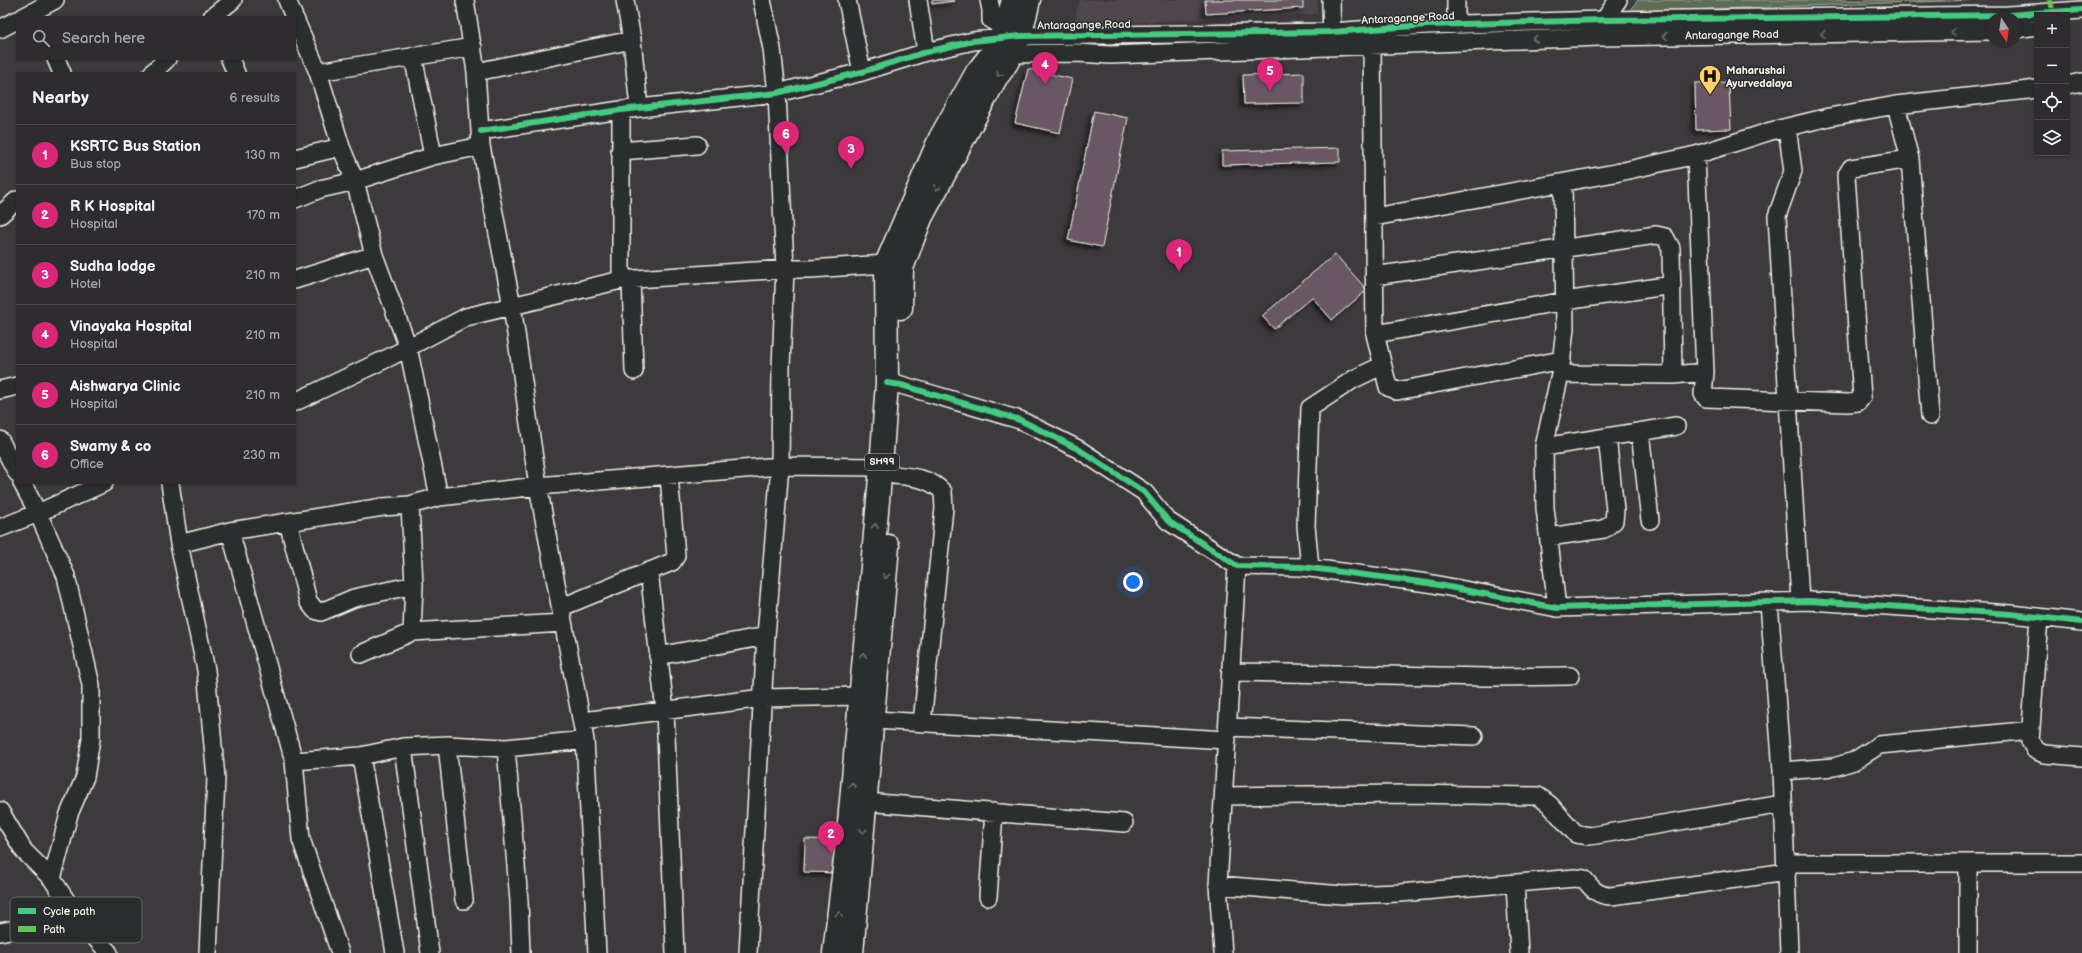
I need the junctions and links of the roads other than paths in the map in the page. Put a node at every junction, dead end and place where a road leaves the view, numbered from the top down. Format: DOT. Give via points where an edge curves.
graph roads {
  1 [pos="54,0"];
  2 [pos="233,0"];
  3 [pos="287,0"];
  4 [pos="465,0"];
  5 [pos="625,0"];
  6 [pos="762,0"];
  7 [pos="847,0"];
  8 [pos="918,0"];
  9 [pos="989,0"];
  10 [pos="1013,0"];
  11 [pos="1030,0"];
  12 [pos="1331,0"];
  13 [pos="1456,0"];
  14 [pos="1618,0"];
  15 [pos="2082,10"];
  16 [pos="32,11"];
  17 [pos="213,16"];
  18 [pos="294,16"];
  19 [pos="296,20"];
  20 [pos="1604,20"];
  21 [pos="16,21"];
  22 [pos="2082,22"];
  23 [pos="2070,23"];
  24 [pos="1456,25"];
  25 [pos="2034,26"];
  26 [pos="2022,28"];
  27 [pos="0,29"];
  28 [pos="1986,31"];
  29 [pos="1600,37"];
  30 [pos="1332,39"];
  31 [pos="632,40"];
  32 [pos="1005,42"];
  33 [pos="1372,45"];
  34 [pos="473,47"];
  35 [pos="926,52"];
  36 [pos="413,56"];
  37 [pos="56,60"];
  38 [pos="166,60"];
  39 [pos="230,60"];
  40 [pos="62,72"];
  41 [pos="153,72"];
  42 [pos="236,72"];
  43 [pos="318,72"];
  44 [pos="476,72"];
  45 [pos="862,72"];
  46 [pos="2082,82"];
  47 [pos="2070,84"];
  48 [pos="2034,89"];
  49 [pos="777,93"];
  50 [pos="1896,106"];
  51 [pos="639,108"];
  52 [pos="621,110"];
  53 [pos="1787,127"];
  54 [pos="481,138"];
  55 [pos="697,145"];
  56 [pos="341,147"];
  57 [pos="620,151"];
  58 [pos="1696,155"];
  59 [pos="433,156"];
  60 [pos="296,158"];
  61 [pos="1910,159"];
  62 [pos="355,181"];
  63 [pos="1563,183"];
  64 [pos="296,199"];
  65 [pos="16,201"];
  66 [pos="0,215"];
  67 [pos="1374,217"];
  68 [pos="1565,249"];
  69 [pos="374,255"];
  70 [pos="894,266"];
  71 [pos="785,268"];
  72 [pos="1374,276"];
  73 [pos="296,280"];
  74 [pos="626,280"];
  75 [pos="1672,285"];
  76 [pos="1564,301"];
  77 [pos="512,306"];
  78 [pos="1375,334"];
  79 [pos="408,347"];
  80 [pos="1381,366"];
  81 [pos="1561,367"];
  82 [pos="634,371"];
  83 [pos="1704,372"];
  84 [pos="1673,375"];
  85 [pos="894,384"];
  86 [pos="16,386"];
  87 [pos="0,390"];
  88 [pos="1787,401"];
  89 [pos="296,402"];
  90 [pos="1930,416"];
  91 [pos="1676,426"];
  92 [pos="1640,432"];
  93 [pos="1607,437"];
  94 [pos="0,440"];
  95 [pos="1544,446"];
  96 [pos="780,466"];
  97 [pos="16,471"];
  98 [pos="888,471"];
  99 [pos="669,476"];
  100 [pos="23,484"];
  101 [pos="102,484"];
  102 [pos="170,484"];
  103 [pos="538,486"];
  104 [pos="439,497"];
  105 [pos="410,505"];
  106 [pos="38,513"];
  107 [pos="1650,520"];
  108 [pos="288,522"];
  109 [pos="0,528"];
  110 [pos="230,531"];
  111 [pos="1548,537"];
  112 [pos="179,544"];
  113 [pos="1237,566"];
  114 [pos="1310,568"];
  115 [pos="649,571"];
  116 [pos="414,585"];
  117 [pos="1800,601"];
  118 [pos="1769,603"];
  119 [pos="1558,608"];
  120 [pos="563,615"];
  121 [pos="2039,617"];
  122 [pos="2082,622"];
  123 [pos="412,632"];
  124 [pos="766,636"];
  125 [pos="361,654"];
  126 [pos="658,656"];
  127 [pos="1231,672"];
  128 [pos="1570,676"];
  129 [pos="860,696"];
  130 [pos="763,698"];
  131 [pos="665,711"];
  132 [pos="874,720"];
  133 [pos="583,721"];
  134 [pos="922,723"];
  135 [pos="2031,730"];
  136 [pos="1228,734"];
  137 [pos="1474,736"];
  138 [pos="585,740"];
  139 [pos="447,745"];
  140 [pos="403,747"];
  141 [pos="506,748"];
  142 [pos="361,756"];
  143 [pos="2082,757"];
  144 [pos="294,761"];
  145 [pos="1782,771"];
  146 [pos="1224,796"];
  147 [pos="866,802"];
  148 [pos="1783,804"];
  149 [pos="0,811"];
  150 [pos="994,812"];
  151 [pos="1124,823"];
  152 [pos="1968,863"];
  153 [pos="2082,863"];
  154 [pos="1787,868"];
  155 [pos="52,879"];
  156 [pos="1515,884"];
  157 [pos="1218,885"];
  158 [pos="64,897"];
  159 [pos="988,897"];
  160 [pos="464,900"];
  161 [pos="10,930"];
  162 [pos="0,932"];
  163 [pos="100,943"];
  164 [pos="109,953"];
  165 [pos="208,953"];
  166 [pos="340,953"];
  167 [pos="395,953"];
  168 [pos="430,953"];
  169 [pos="521,953"];
  170 [pos="597,953"];
  171 [pos="675,953"];
  172 [pos="748,953"];
  173 [pos="834,953"];
  174 [pos="852,953"];
  175 [pos="1223,953"];
  176 [pos="1519,953"];
  177 [pos="1789,953"];
  178 [pos="1968,953"];
  1 -- 16 [label="street"];
  2 -- 17 [label="street"];
  3 -- 18 [label="street"];
  4 -- 34 [label="street"];
  5 -- 31 [label="street"];
  6 -- 49 [label="street" via="772,49"];
  7 -- 45 [label="street"];
  8 -- 35 [label="street"];
  9 -- 32 [label="street" via="991,20"];
  10 -- 32 [label="main road, SH99"];
  11 -- 32 [label="main road, SH99"];
  12 -- 30 [label="street"];
  13 -- 24 [label="street"];
  14 -- 20 [label="street"];
  15 -- 20 [label="street, Antaragange Road" via="2008,15"];
  19 -- 43 [label="street"];
  20 -- 24 [label="street, Antaragange Road"];
  20 -- 29 [label="street"];
  21 -- 27 [label="street"];
  22 -- 23 [label="street"];
  24 -- 30 [label="street, Antaragange Road"];
  25 -- 26 [label="street"];
  28 -- 29 [label="street, Antaragange Road, one-way"];
  29 -- 33 [label="street, Antaragange Road, one-way"];
  30 -- 32 [label="street, Antaragange Road"];
  30 -- 33 [label="street, Antaragange Road"];
  31 -- 44 [label="street"];
  31 -- 51 [label="street"];
  32 -- 35 [label="street" via="973,41"];
  32 -- 70 [label="main road, SH99" via="996,78"];
  33 -- 67 [label="street"];
  34 -- 36 [label="street"];
  34 -- 44 [label="street"];
  35 -- 45 [label="street"];
  36 -- 43 [label="street"];
  36 -- 59 [label="street"];
  37 -- 40 [label="street"];
  38 -- 41 [label="street"];
  39 -- 42 [label="street"];
  43 -- 56 [label="street"];
  44 -- 54 [label="street"];
  45 -- 49 [label="street"];
  46 -- 47 [label="street"];
  48 -- 50 [label="street"];
  49 -- 51 [label="street"];
  49 -- 71 [label="street"];
  50 -- 53 [label="street"];
  50 -- 61 [label="street"];
  51 -- 52 [label="street"];
  52 -- 54 [label="street"];
  52 -- 57 [label="street"];
  53 -- 58 [label="street"];
  53 -- 88 [label="street" via="1793,171 1777,216"];
  54 -- 59 [label="street"];
  54 -- 77 [label="street"];
  55 -- 57 [label="street"];
  56 -- 60 [label="street"];
  56 -- 62 [label="street"];
  57 -- 74 [label="street"];
  58 -- 63 [label="street"];
  58 -- 83 [label="street"];
  59 -- 62 [label="street"];
  61 -- 88 [label="street" via="1851,168 1846,176 1862,397 1858,402 1848,403"];
  61 -- 90 [label="street"];
  62 -- 64 [label="street" via="320,189"];
  62 -- 69 [label="street"];
  63 -- 67 [label="street"];
  63 -- 68 [label="street"];
  65 -- 66 [label="street"];
  67 -- 72 [label="street"];
  68 -- 72 [label="street"];
  68 -- 75 [label="street" via="1656,235 1665,237 1671,248"];
  68 -- 76 [label="street"];
  69 -- 73 [label="street"];
  69 -- 79 [label="street"];
  70 -- 71 [label="street"];
  70 -- 85 [label="main road, SH99"];
  71 -- 74 [label="street"];
  71 -- 96 [label="street"];
  72 -- 78 [label="street"];
  74 -- 77 [label="street"];
  74 -- 82 [label="street"];
  75 -- 76 [label="street"];
  75 -- 84 [label="street"];
  76 -- 78 [label="street"];
  76 -- 81 [label="street"];
  77 -- 79 [label="street" via="466,317"];
  77 -- 103 [label="street"];
  78 -- 80 [label="street"];
  79 -- 89 [label="street"];
  79 -- 104 [label="street"];
  80 -- 81 [label="street" via="1388,387 1397,391"];
  80 -- 114 [label="street" via="1354,379 1310,408 1306,526"];
  81 -- 84 [label="street"];
  81 -- 95 [label="street"];
  83 -- 84 [label="street"];
  83 -- 88 [label="street" via="1706,398"];
  85 -- 98 [label="main road, SH99"];
  85 -- 113 [label="street" via="1020,420 1078,449 1144,492 1168,521"];
  86 -- 87 [label="street"];
  88 -- 117 [label="street"];
  91 -- 92 [label="street"];
  92 -- 93 [label="street"];
  92 -- 107 [label="street"];
  93 -- 95 [label="street"];
  93 -- 111 [label="street" via="1614,521 1604,529"];
  94 -- 97 [label="street"];
  95 -- 111 [label="street"];
  96 -- 98 [label="street"];
  96 -- 99 [label="street"];
  96 -- 124 [label="street"];
  129 -- 98 [label="main road, SH99, one-way"];
  98 -- 132 [label="main road, SH99, one-way"];
  98 -- 134 [label="street" via="935,483 943,492 944,508"];
  99 -- 103 [label="street"];
  99 -- 115 [label="street" via="676,556 672,562"];
  100 -- 106 [label="street"];
  101 -- 106 [label="street"];
  102 -- 112 [label="street"];
  103 -- 104 [label="street"];
  103 -- 120 [label="street"];
  104 -- 105 [label="street"];
  105 -- 108 [label="street"];
  105 -- 116 [label="street"];
  106 -- 109 [label="street"];
  106 -- 155 [label="street" via="66,576 91,685 91,739 84,777 69,814"];
  108 -- 110 [label="street"];
  108 -- 116 [label="street" via="308,601 315,610 321,612 354,598"];
  110 -- 112 [label="street"];
  110 -- 144 [label="street"];
  111 -- 119 [label="street"];
  112 -- 165 [label="street" via="206,670 216,778"];
  113 -- 114 [label="street"];
  113 -- 127 [label="street"];
  114 -- 119 [label="street" via="1428,583"];
  115 -- 120 [label="street"];
  115 -- 126 [label="street"];
  116 -- 123 [label="street"];
  117 -- 118 [label="street"];
  117 -- 121 [label="street"];
  118 -- 119 [label="street"];
  118 -- 145 [label="street"];
  120 -- 123 [label="street"];
  120 -- 133 [label="street"];
  121 -- 122 [label="street"];
  121 -- 135 [label="street"];
  123 -- 125 [label="street"];
  124 -- 126 [label="street"];
  124 -- 130 [label="street"];
  126 -- 131 [label="street"];
  127 -- 128 [label="street"];
  127 -- 136 [label="street"];
  129 -- 130 [label="street"];
  173 -- 129 [label="main road, SH99, one-way"];
  130 -- 131 [label="street"];
  130 -- 172 [label="street"];
  131 -- 133 [label="street"];
  131 -- 171 [label="street"];
  132 -- 134 [label="street"];
  132 -- 147 [label="main road, SH99"];
  133 -- 138 [label="street"];
  134 -- 136 [label="street"];
  135 -- 143 [label="street" via="2030,741 2035,750 2044,754"];
  135 -- 145 [label="street" via="1879,745 1854,761 1834,767"];
  136 -- 137 [label="street"];
  136 -- 146 [label="street"];
  138 -- 141 [label="street"];
  138 -- 170 [label="street"];
  139 -- 140 [label="street"];
  139 -- 141 [label="street"];
  139 -- 160 [label="street"];
  140 -- 142 [label="street"];
  140 -- 168 [label="street"];
  141 -- 169 [label="street"];
  142 -- 144 [label="street"];
  142 -- 167 [label="street"];
  144 -- 166 [label="street" via="301,839"];
  145 -- 148 [label="street"];
  146 -- 148 [label="street" via="1538,796 1549,804 1576,834 1590,836"];
  146 -- 157 [label="street"];
  147 -- 150 [label="street"];
  147 -- 174 [label="main road, SH99, one-way"];
  148 -- 154 [label="street"];
  149 -- 155 [label="street" via="24,851"];
  150 -- 151 [label="street"];
  150 -- 159 [label="street"];
  152 -- 153 [label="street"];
  152 -- 154 [label="street"];
  152 -- 178 [label="street"];
  154 -- 156 [label="street" via="1611,896 1603,896 1596,892 1584,879"];
  154 -- 177 [label="street"];
  155 -- 158 [label="street"];
  156 -- 157 [label="street" via="1342,895"];
  156 -- 176 [label="street"];
  157 -- 175 [label="street"];
  161 -- 162 [label="street"];
  163 -- 164 [label="street"];
}
